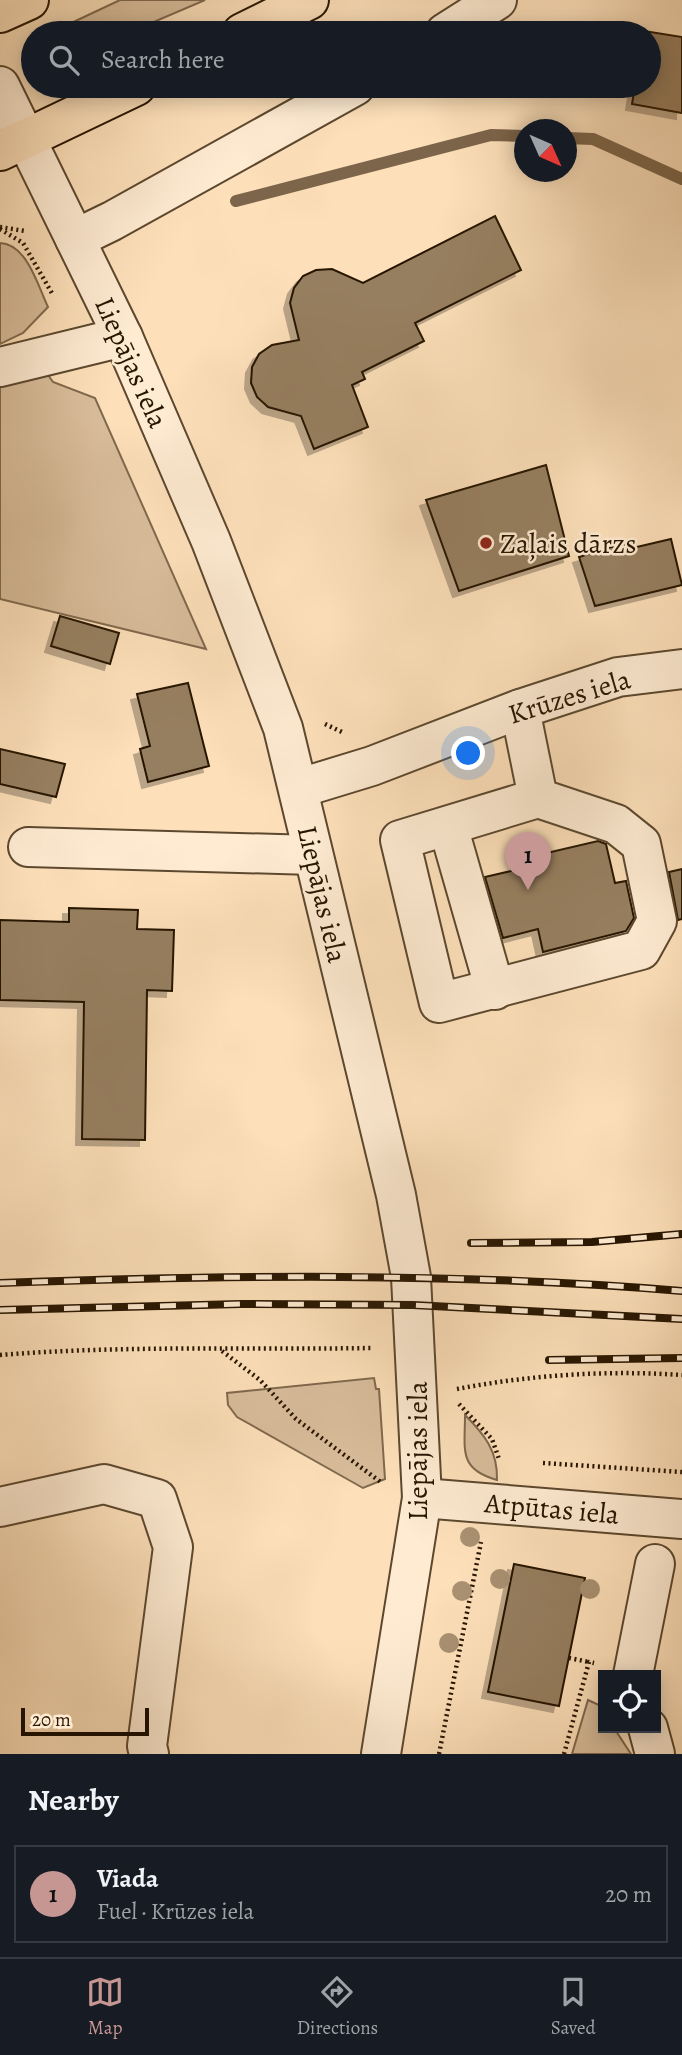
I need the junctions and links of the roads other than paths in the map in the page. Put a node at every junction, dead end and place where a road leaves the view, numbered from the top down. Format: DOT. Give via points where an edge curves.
graph roads {
  1 [pos="29,0"];
  2 [pos="309,0"];
  3 [pos="497,0"];
  4 [pos="0,13"];
  5 [pos="266,21"];
  6 [pos="464,21"];
  7 [pos="0,86"];
  8 [pos="110,98"];
  9 [pos="333,98"];
  10 [pos="13,145"];
  11 [pos="75,239"];
  12 [pos="123,337"];
  13 [pos="0,367"];
  14 [pos="682,669"];
  15 [pos="520,709"];
  16 [pos="300,789"];
  17 [pos="538,798"];
  18 [pos="448,826"];
  19 [pos="28,847"];
  20 [pos="313,855"];
  21 [pos="495,990"];
  22 [pos="422,1497"];
  23 [pos="0,1507"];
  24 [pos="682,1519"];
  25 [pos="655,1564"];
  26 [pos="634,1670"];
  27 [pos="649,1733"];
  28 [pos="149,1754"];
  29 [pos="381,1754"];
  30 [pos="655,1754"];
  1 -- 4 [label="highway"];
  2 -- 5 [label="highway"];
  3 -- 6 [label="street"];
  7 -- 10 [label="street, Liepājas iela"];
  8 -- 10 [label="highway"];
  9 -- 11 [label="street"];
  10 -- 11 [label="street, Liepājas iela"];
  11 -- 12 [label="street, Liepājas iela"];
  12 -- 13 [label="street"];
  12 -- 16 [label="street, Liepājas iela" via="211,541 283,729"];
  14 -- 15 [label="street, Krūzes iela" via="618,677"];
  15 -- 16 [label="street, Krūzes iela"];
  15 -- 17 [label="street"];
  16 -- 20 [label="street, Liepājas iela"];
  17 -- 18 [label="street"];
  17 -- 21 [label="street" via="616,824 641,844 657,921 641,950"];
  18 -- 21 [label="street"];
  18 -- 21 [label="street" via="400,840 439,1003"];
  19 -- 20 [label="street"];
  20 -- 22 [label="street, Liepājas iela" via="406,1241"];
  22 -- 24 [label="street, Atpūtas iela"];
  22 -- 29 [label="street, Liepājas iela"];
  23 -- 28 [label="street" via="104,1484 157,1499 173,1547"];
  25 -- 26 [label="street"];
  27 -- 30 [label="street"];
}
